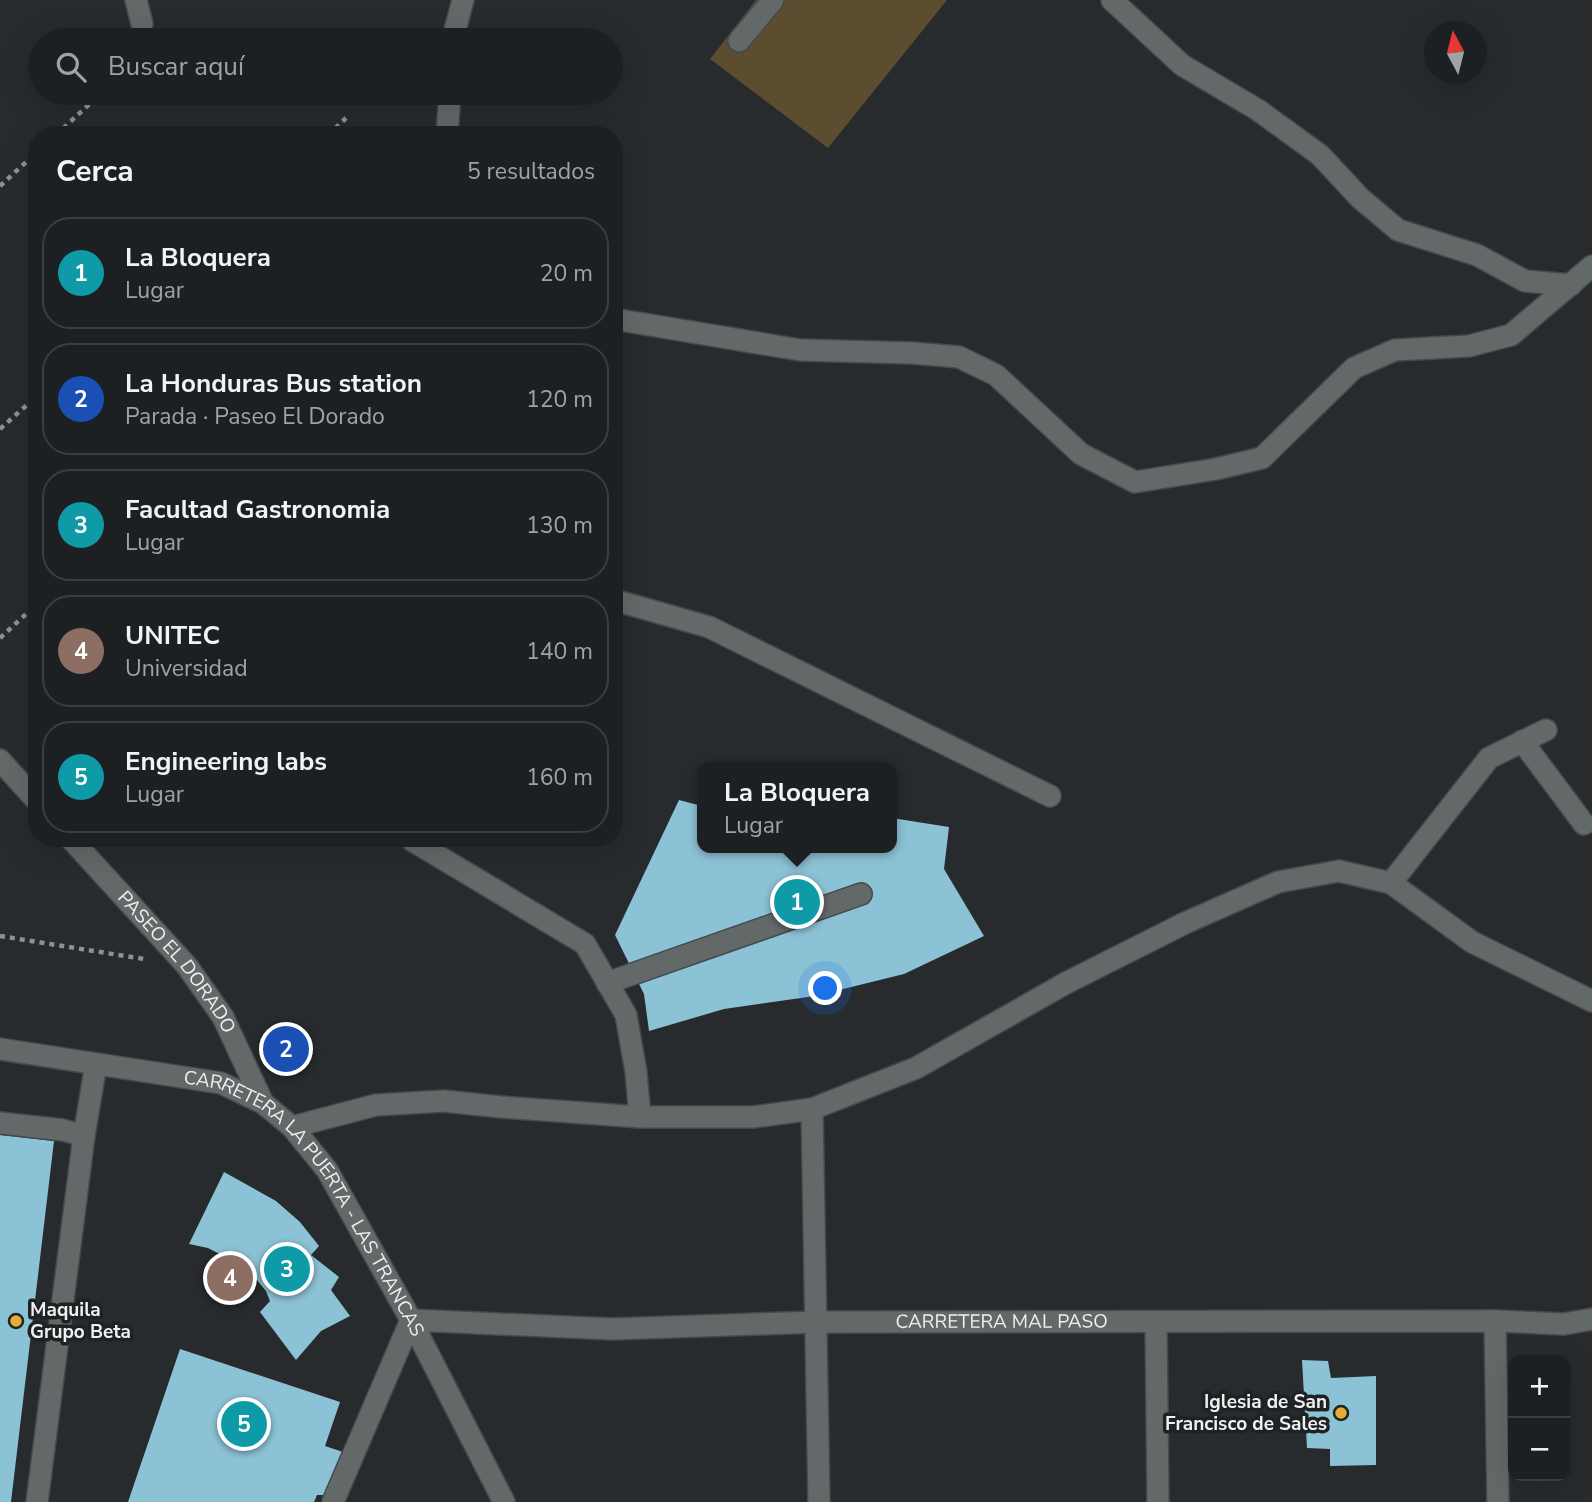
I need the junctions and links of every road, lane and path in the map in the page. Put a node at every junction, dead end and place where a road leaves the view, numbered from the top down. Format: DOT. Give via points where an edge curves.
graph roads {
  1 [pos="136,0"];
  2 [pos="463,0"];
  3 [pos="773,0"];
  4 [pos="1112,0"];
  5 [pos="142,24"];
  6 [pos="456,28"];
  7 [pos="739,41"];
  8 [pos="88,105"];
  9 [pos="449,105"];
  10 [pos="346,118"];
  11 [pos="65,126"];
  12 [pos="338,126"];
  13 [pos="448,126"];
  14 [pos="28,160"];
  15 [pos="0,186"];
  16 [pos="1592,266"];
  17 [pos="1572,285"];
  18 [pos="623,320"];
  19 [pos="28,404"];
  20 [pos="0,429"];
  21 [pos="623,603"];
  22 [pos="28,612"];
  23 [pos="0,638"];
  24 [pos="1546,730"];
  25 [pos="1522,741"];
  26 [pos="0,760"];
  27 [pos="28,791"];
  28 [pos="1051,796"];
  29 [pos="1584,824"];
  30 [pos="78,847"];
  31 [pos="423,847"];
  32 [pos="1391,883"];
  33 [pos="861,894"];
  34 [pos="0,936"];
  35 [pos="187,966"];
  36 [pos="607,983"];
  37 [pos="1592,1001"];
  38 [pos="0,1049"];
  39 [pos="96,1064"];
  40 [pos="263,1103"];
  41 [pos="812,1109"];
  42 [pos="640,1117"];
  43 [pos="0,1123"];
  44 [pos="292,1127"];
  45 [pos="84,1136"];
  46 [pos="1592,1319"];
  47 [pos="411,1320"];
  48 [pos="1495,1321"];
  49 [pos="817,1322"];
  50 [pos="1156,1322"];
  51 [pos="37,1502"];
  52 [pos="333,1502"];
  53 [pos="504,1502"];
  54 [pos="819,1502"];
  55 [pos="1157,1502"];
  56 [pos="1498,1502"];
  1 -- 5 [label="street"];
  2 -- 6 [label="street"];
  3 -- 7 [label="street"];
  4 -- 17 [label="street" via="1182,65 1258,110 1320,155 1398,230 1477,255 1525,281"];
  8 -- 11 [label="path"];
  9 -- 13 [label="street"];
  10 -- 12 [label="path"];
  14 -- 15 [label="path"];
  16 -- 17 [label="street"];
  17 -- 18 [label="street" via="1511,335 1469,346 1395,350 1354,368 1262,458 1135,482 1081,454 996,375 959,357 800,350"];
  19 -- 20 [label="path"];
  21 -- 28 [label="street" via="709,627"];
  22 -- 23 [label="path"];
  24 -- 25 [label="street"];
  25 -- 29 [label="street"];
  25 -- 32 [label="street" via="1489,758"];
  26 -- 27 [label="street"];
  30 -- 35 [label="street, PASEO EL DORADO"];
  31 -- 36 [label="street" via="585,944"];
  32 -- 37 [label="street" via="1472,942"];
  32 -- 41 [label="street" via="1339,871 1278,882 1066,983 916,1068"];
  33 -- 36 [label="street"];
  34 -- 35 [label="path"];
  35 -- 40 [label="street, PASEO EL DORADO" via="223,1017"];
  36 -- 42 [label="street" via="626,1015"];
  38 -- 39 [label="street, CARRETERA LA PUERTA - LAS TRANCAS"];
  39 -- 40 [label="street, CARRETERA LA PUERTA - LAS TRANCAS" via="222,1083"];
  39 -- 45 [label="street"];
  40 -- 44 [label="street, CARRETERA LA PUERTA - LAS TRANCAS"];
  41 -- 42 [label="street" via="753,1116"];
  41 -- 49 [label="street"];
  42 -- 44 [label="street" via="444,1101 376,1105"];
  43 -- 45 [label="street"];
  44 -- 47 [label="street, CARRETERA LA PUERTA - LAS TRANCAS" via="327,1170"];
  45 -- 51 [label="street"];
  46 -- 48 [label="street, CARRETERA MAL PASO" via="1564,1324"];
  47 -- 49 [label="street, CARRETERA MAL PASO" via="612,1329"];
  47 -- 52 [label="street"];
  47 -- 53 [label="street, CARRETERA LA PUERTA - LAS TRANCAS"];
  48 -- 50 [label="street, CARRETERA MAL PASO"];
  48 -- 56 [label="street"];
  49 -- 50 [label="street, CARRETERA MAL PASO"];
  49 -- 54 [label="street"];
  50 -- 55 [label="street"];
}
